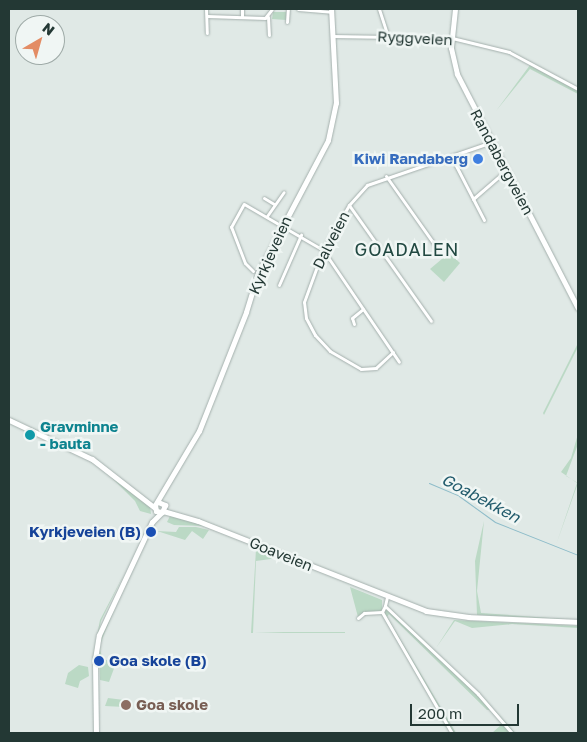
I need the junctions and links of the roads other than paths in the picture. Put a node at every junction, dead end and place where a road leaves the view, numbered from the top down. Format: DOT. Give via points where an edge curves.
graph roads {
  1 [pos="206,9"];
  2 [pos="242,9"];
  3 [pos="272,9"];
  4 [pos="288,9"];
  5 [pos="298,9"];
  6 [pos="379,9"];
  7 [pos="455,9"];
  8 [pos="331,10"];
  9 [pos="207,16"];
  10 [pos="242,17"];
  11 [pos="268,17"];
  12 [pos="287,22"];
  13 [pos="207,33"];
  14 [pos="269,35"];
  15 [pos="332,36"];
  16 [pos="388,36"];
  17 [pos="452,38"];
  18 [pos="578,89"];
  19 [pos="492,142"];
  20 [pos="450,156"];
  21 [pos="502,174"];
  22 [pos="386,176"];
  23 [pos="284,192"];
  24 [pos="264,198"];
  25 [pos="474,199"];
  26 [pos="274,204"];
  27 [pos="349,205"];
  28 [pos="267,216"];
  29 [pos="484,220"];
  30 [pos="282,225"];
  31 [pos="301,235"];
  32 [pos="437,248"];
  33 [pos="323,250"];
  34 [pos="253,271"];
  35 [pos="279,285"];
  36 [pos="363,308"];
  37 [pos="578,308"];
  38 [pos="432,321"];
  39 [pos="354,324"];
  40 [pos="393,352"];
  41 [pos="399,362"];
  42 [pos="9,420"];
  43 [pos="144,498"];
  44 [pos="162,506"];
  45 [pos="155,509"];
  46 [pos="152,522"];
  47 [pos="387,597"];
  48 [pos="385,606"];
  49 [pos="382,612"];
  50 [pos="358,618"];
  51 [pos="578,622"];
  52 [pos="96,733"];
  53 [pos="452,733"];
  54 [pos="512,733"];
  1 -- 9 [label="street"];
  2 -- 10 [label="street"];
  3 -- 11 [label="street"];
  4 -- 12 [label="street"];
  5 -- 8 [label="street"];
  6 -- 16 [label="street"];
  7 -- 17 [label="main road, Randabergveien"];
  8 -- 15 [label="main road, Kyrkjeveien"];
  9 -- 10 [label="street"];
  9 -- 13 [label="street"];
  10 -- 11 [label="street"];
  11 -- 14 [label="street"];
  15 -- 16 [label="street, Ryggveien"];
  15 -- 30 [label="main road, Kyrkjeveien" via="336,103 331,132"];
  16 -- 17 [label="street, Ryggveien"];
  17 -- 18 [label="street, Ryggveien" via="509,52"];
  17 -- 19 [label="main road, Randabergveien" via="454,67"];
  19 -- 20 [label="street, Dalveien"];
  19 -- 37 [label="main road, Randabergveien"];
  20 -- 22 [label="street, Dalveien"];
  20 -- 25 [label="street"];
  21 -- 25 [label="street"];
  22 -- 27 [label="street, Dalveien" via="367,185"];
  22 -- 32 [label="street"];
  23 -- 26 [label="street"];
  24 -- 26 [label="street"];
  25 -- 29 [label="street"];
  26 -- 28 [label="street"];
  27 -- 33 [label="street, Dalveien"];
  27 -- 38 [label="street"];
  28 -- 30 [label="street"];
  28 -- 34 [label="street" via="244,204 231,227 245,262"];
  30 -- 31 [label="street"];
  30 -- 44 [label="main road, Kyrkjeveien" via="258,273 199,431 164,494"];
  31 -- 33 [label="street"];
  31 -- 35 [label="street"];
  33 -- 36 [label="street"];
  33 -- 40 [label="street, Dalveien" via="304,302 306,318 315,335 330,351 361,369 376,368"];
  36 -- 39 [label="street" via="352,318"];
  36 -- 40 [label="street"];
  40 -- 41 [label="street"];
  42 -- 43 [label="main road, Goaveien" via="92,459"];
  43 -- 44 [label="main road, Goaveien"];
  43 -- 45 [label="main road, Goaveien"];
  44 -- 45 [label="main road, Goaveien"];
  44 -- 46 [label="main road"];
  44 -- 47 [label="main road, Goaveien"];
  45 -- 46 [label="main road"];
  46 -- 52 [label="main road" via="99,634 95,659"];
  47 -- 48 [label="street"];
  47 -- 51 [label="main road, Goaveien" via="432,613"];
  48 -- 49 [label="street"];
  48 -- 54 [label="street" via="478,694"];
  49 -- 50 [label="street" via="363,614"];
  49 -- 53 [label="street"];
}
